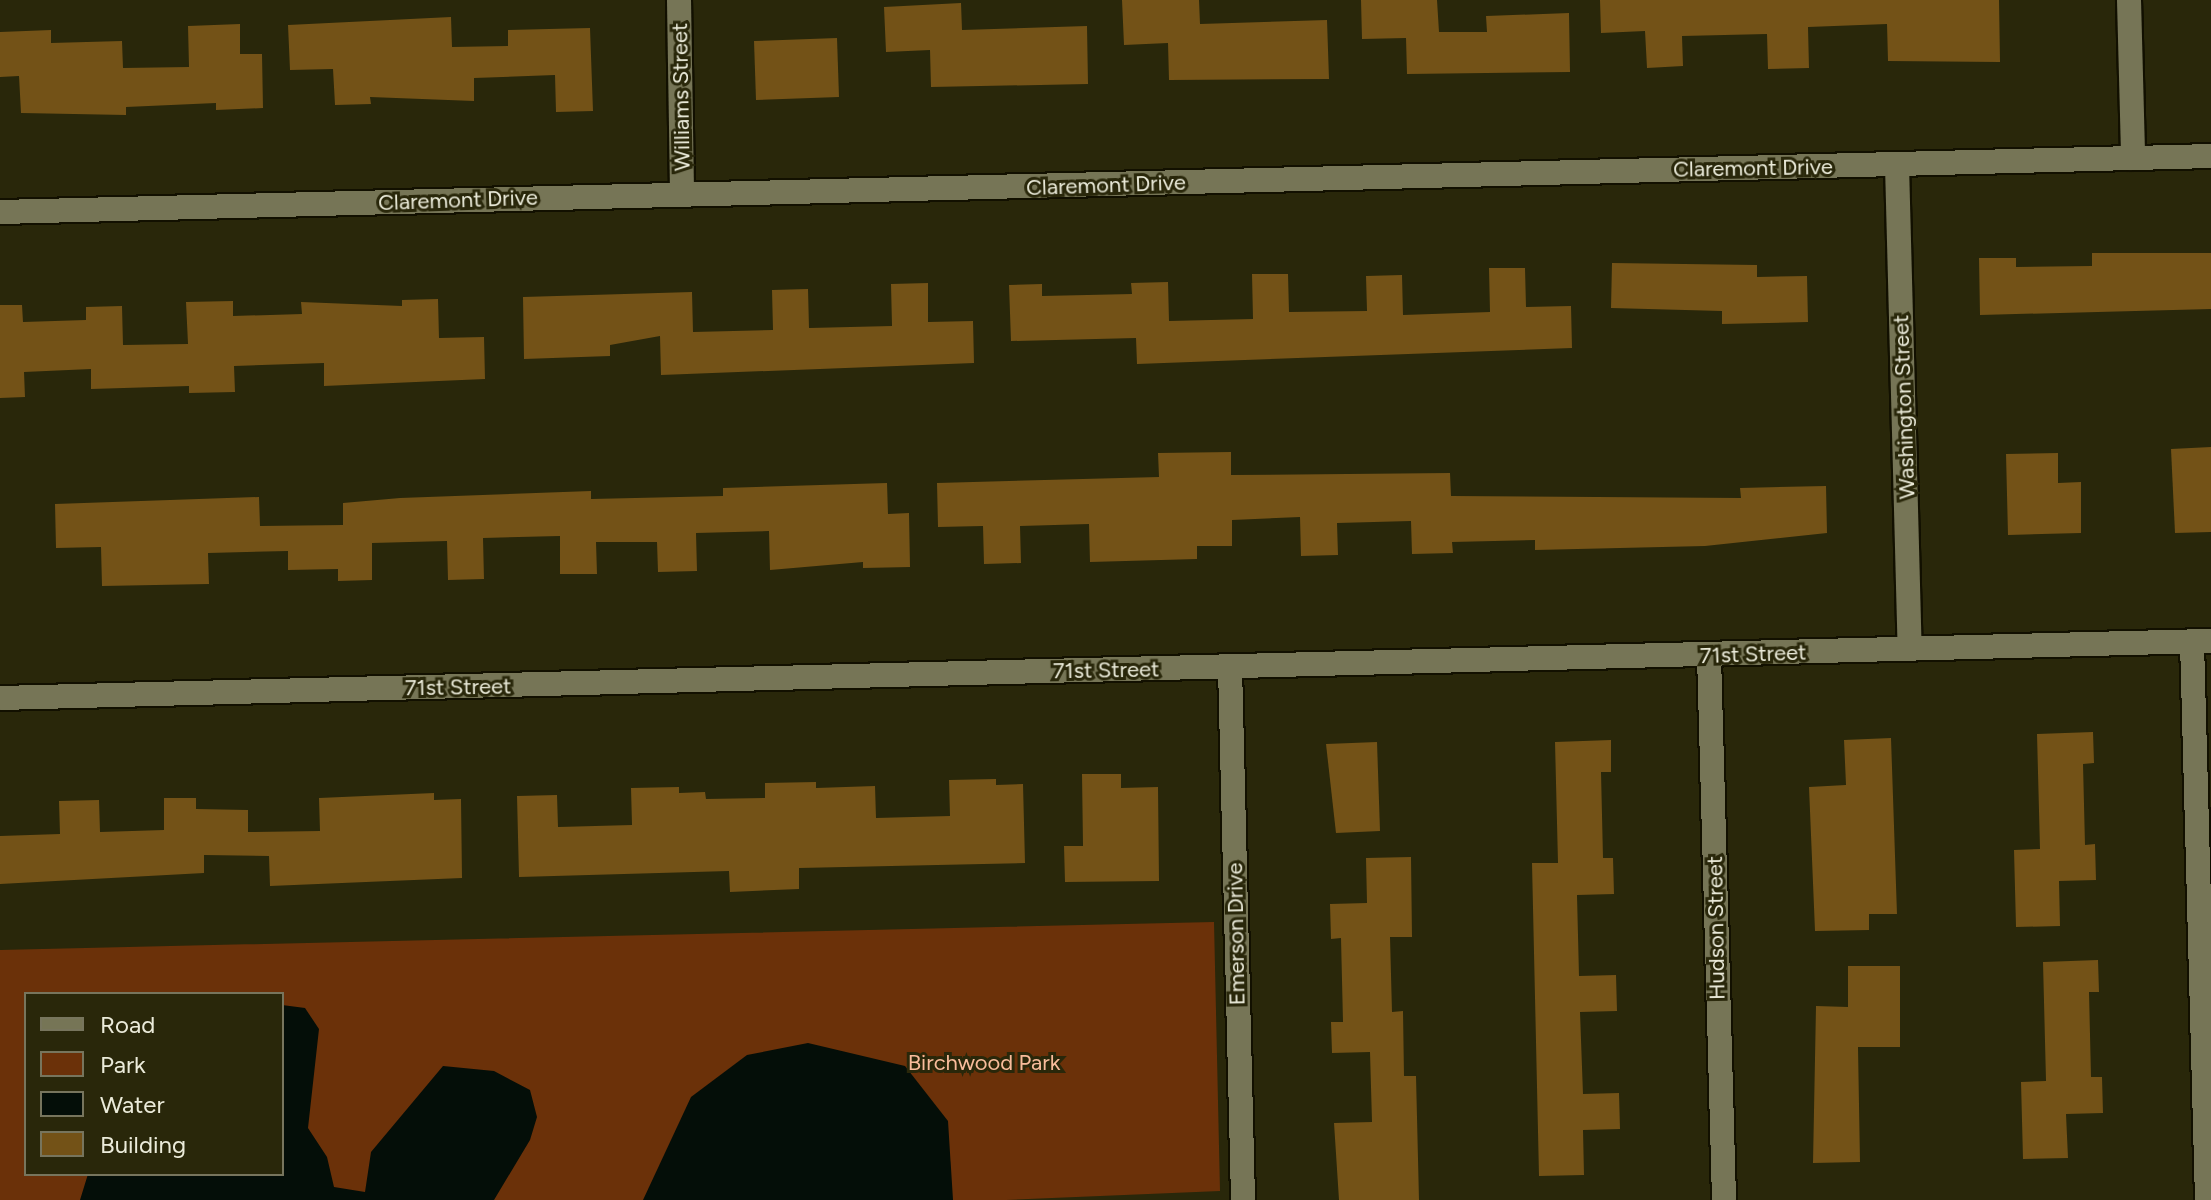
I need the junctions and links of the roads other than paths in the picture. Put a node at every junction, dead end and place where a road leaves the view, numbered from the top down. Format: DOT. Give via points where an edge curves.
graph roads {
  1 [pos="679,0"];
  2 [pos="2129,0"];
  3 [pos="2211,156"];
  4 [pos="2133,158"];
  5 [pos="1897,165"];
  6 [pos="682,194"];
  7 [pos="0,212"];
  8 [pos="2202,642"];
  9 [pos="1910,649"];
  10 [pos="1709,655"];
  11 [pos="1230,667"];
  12 [pos="0,698"];
  13 [pos="1243,1200"];
  14 [pos="1724,1200"];
  15 [pos="2207,1200"];
  1 -- 6 [label="street, Williams Street"];
  2 -- 4 [label="street"];
  3 -- 4 [label="street, Claremont Drive"];
  4 -- 5 [label="street, Claremont Drive"];
  5 -- 6 [label="street, Claremont Drive"];
  5 -- 9 [label="street, Washington Street"];
  6 -- 7 [label="street, Claremont Drive"];
  8 -- 9 [label="street, 71st Street"];
  8 -- 15 [label="street"];
  9 -- 10 [label="street, 71st Street"];
  10 -- 11 [label="street, 71st Street"];
  10 -- 14 [label="street, Hudson Street"];
  11 -- 12 [label="street, 71st Street"];
  11 -- 13 [label="street, Emerson Drive"];
}
